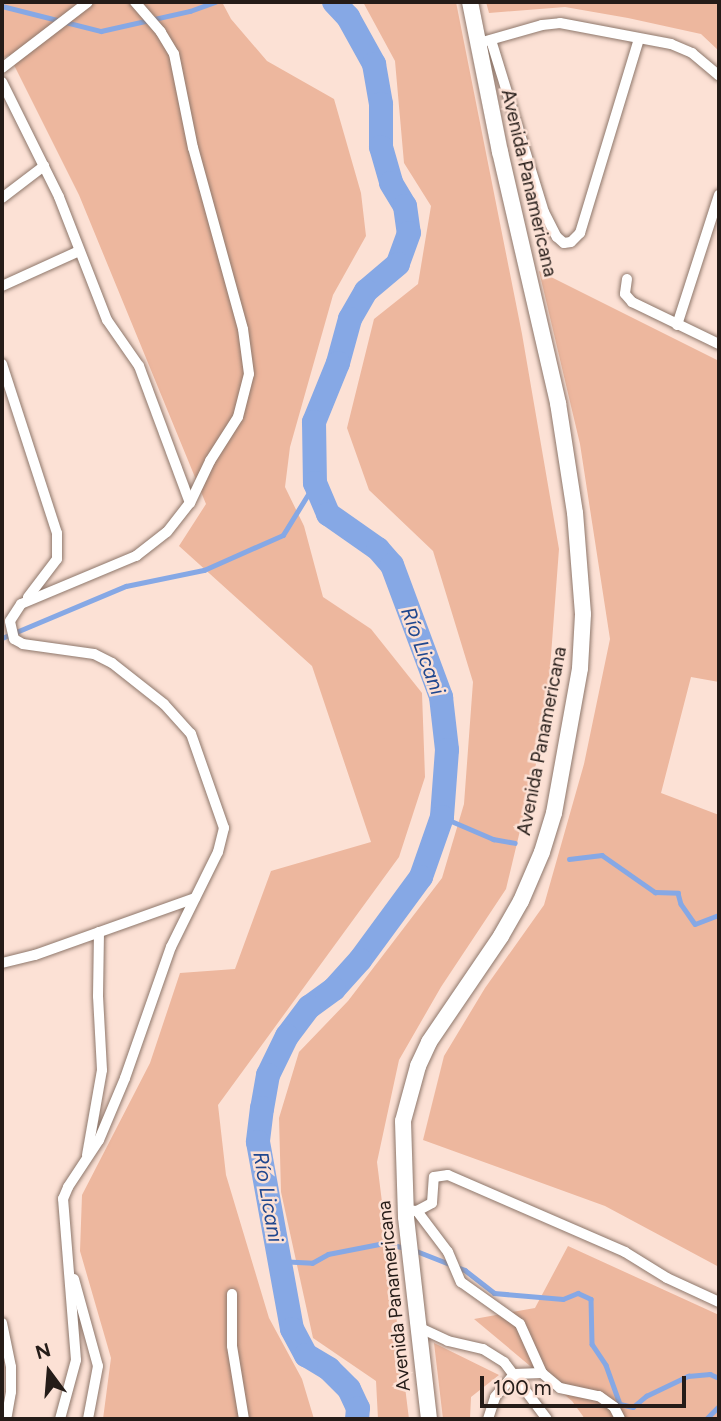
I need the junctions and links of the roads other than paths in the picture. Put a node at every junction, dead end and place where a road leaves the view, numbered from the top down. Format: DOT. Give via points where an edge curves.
graph roads {
  1 [pos="88,2"];
  2 [pos="135,2"];
  3 [pos="470,2"];
  4 [pos="639,39"];
  5 [pos="484,41"];
  6 [pos="2,68"];
  7 [pos="719,76"];
  8 [pos="2,82"];
  9 [pos="44,166"];
  10 [pos="719,195"];
  11 [pos="2,198"];
  12 [pos="79,251"];
  13 [pos="627,279"];
  14 [pos="2,286"];
  15 [pos="677,325"];
  16 [pos="719,344"];
  17 [pos="2,364"];
  18 [pos="190,503"];
  19 [pos="21,604"];
  20 [pos="195,898"];
  21 [pos="99,932"];
  22 [pos="2,963"];
  23 [pos="85,1164"];
  24 [pos="410,1213"];
  25 [pos="66,1256"];
  26 [pos="232,1294"];
  27 [pos="719,1302"];
  28 [pos="2,1323"];
  29 [pos="416,1326"];
  30 [pos="542,1373"];
  31 [pos="514,1374"];
  32 [pos="6,1419"];
  33 [pos="60,1419"];
  34 [pos="88,1419"];
  35 [pos="244,1419"];
  36 [pos="429,1419"];
  37 [pos="488,1419"];
  38 [pos="547,1419"];
  39 [pos="621,1419"];
  1 -- 6 [label="street"];
  2 -- 18 [label="street" via="174,54 193,148 247,352 249,374 238,417 209,461"];
  3 -- 5 [label="main road, Avenida Panamericana"];
  4 -- 5 [label="street" via="560,23"];
  4 -- 5 [label="street" via="580,233 564,243 544,212"];
  4 -- 7 [label="street" via="692,53"];
  5 -- 24 [label="main road, Avenida Panamericana" via="558,403 581,569 580,668 554,813 542,852 501,936 429,1042 409,1094 402,1142"];
  8 -- 9 [label="street"];
  9 -- 11 [label="street"];
  9 -- 12 [label="street"];
  10 -- 15 [label="street"];
  12 -- 14 [label="street"];
  12 -- 18 [label="street" via="107,320 138,366"];
  13 -- 15 [label="street" via="625,294 632,302"];
  15 -- 16 [label="street"];
  17 -- 19 [label="street" via="57,533 57,559 52,569"];
  18 -- 19 [label="street" via="167,532 136,556"];
  19 -- 20 [label="street" via="10,621 14,639 36,647 73,649 112,663 164,704 191,734 224,828 218,852"];
  20 -- 21 [label="street"];
  20 -- 23 [label="street" via="171,947 125,1078"];
  21 -- 22 [label="street"];
  21 -- 23 [label="street" via="102,1070"];
  23 -- 25 [label="street" via="63,1199"];
  24 -- 27 [label="street" via="432,1203 434,1177 448,1175 625,1252"];
  24 -- 29 [label="main road, Avenida Panamericana"];
  24 -- 30 [label="street" via="448,1252 461,1282 520,1324"];
  25 -- 33 [label="street" via="76,1360"];
  25 -- 34 [label="street" via="99,1366"];
  26 -- 35 [label="street" via="232,1346"];
  28 -- 32 [label="street" via="11,1367"];
  29 -- 31 [label="street" via="448,1342 484,1349"];
  29 -- 36 [label="main road, Avenida Panamericana"];
  30 -- 31 [label="street"];
  30 -- 39 [label="street" via="560,1388 599,1396"];
  31 -- 37 [label="street" via="495,1397"];
  31 -- 38 [label="street"];
}
